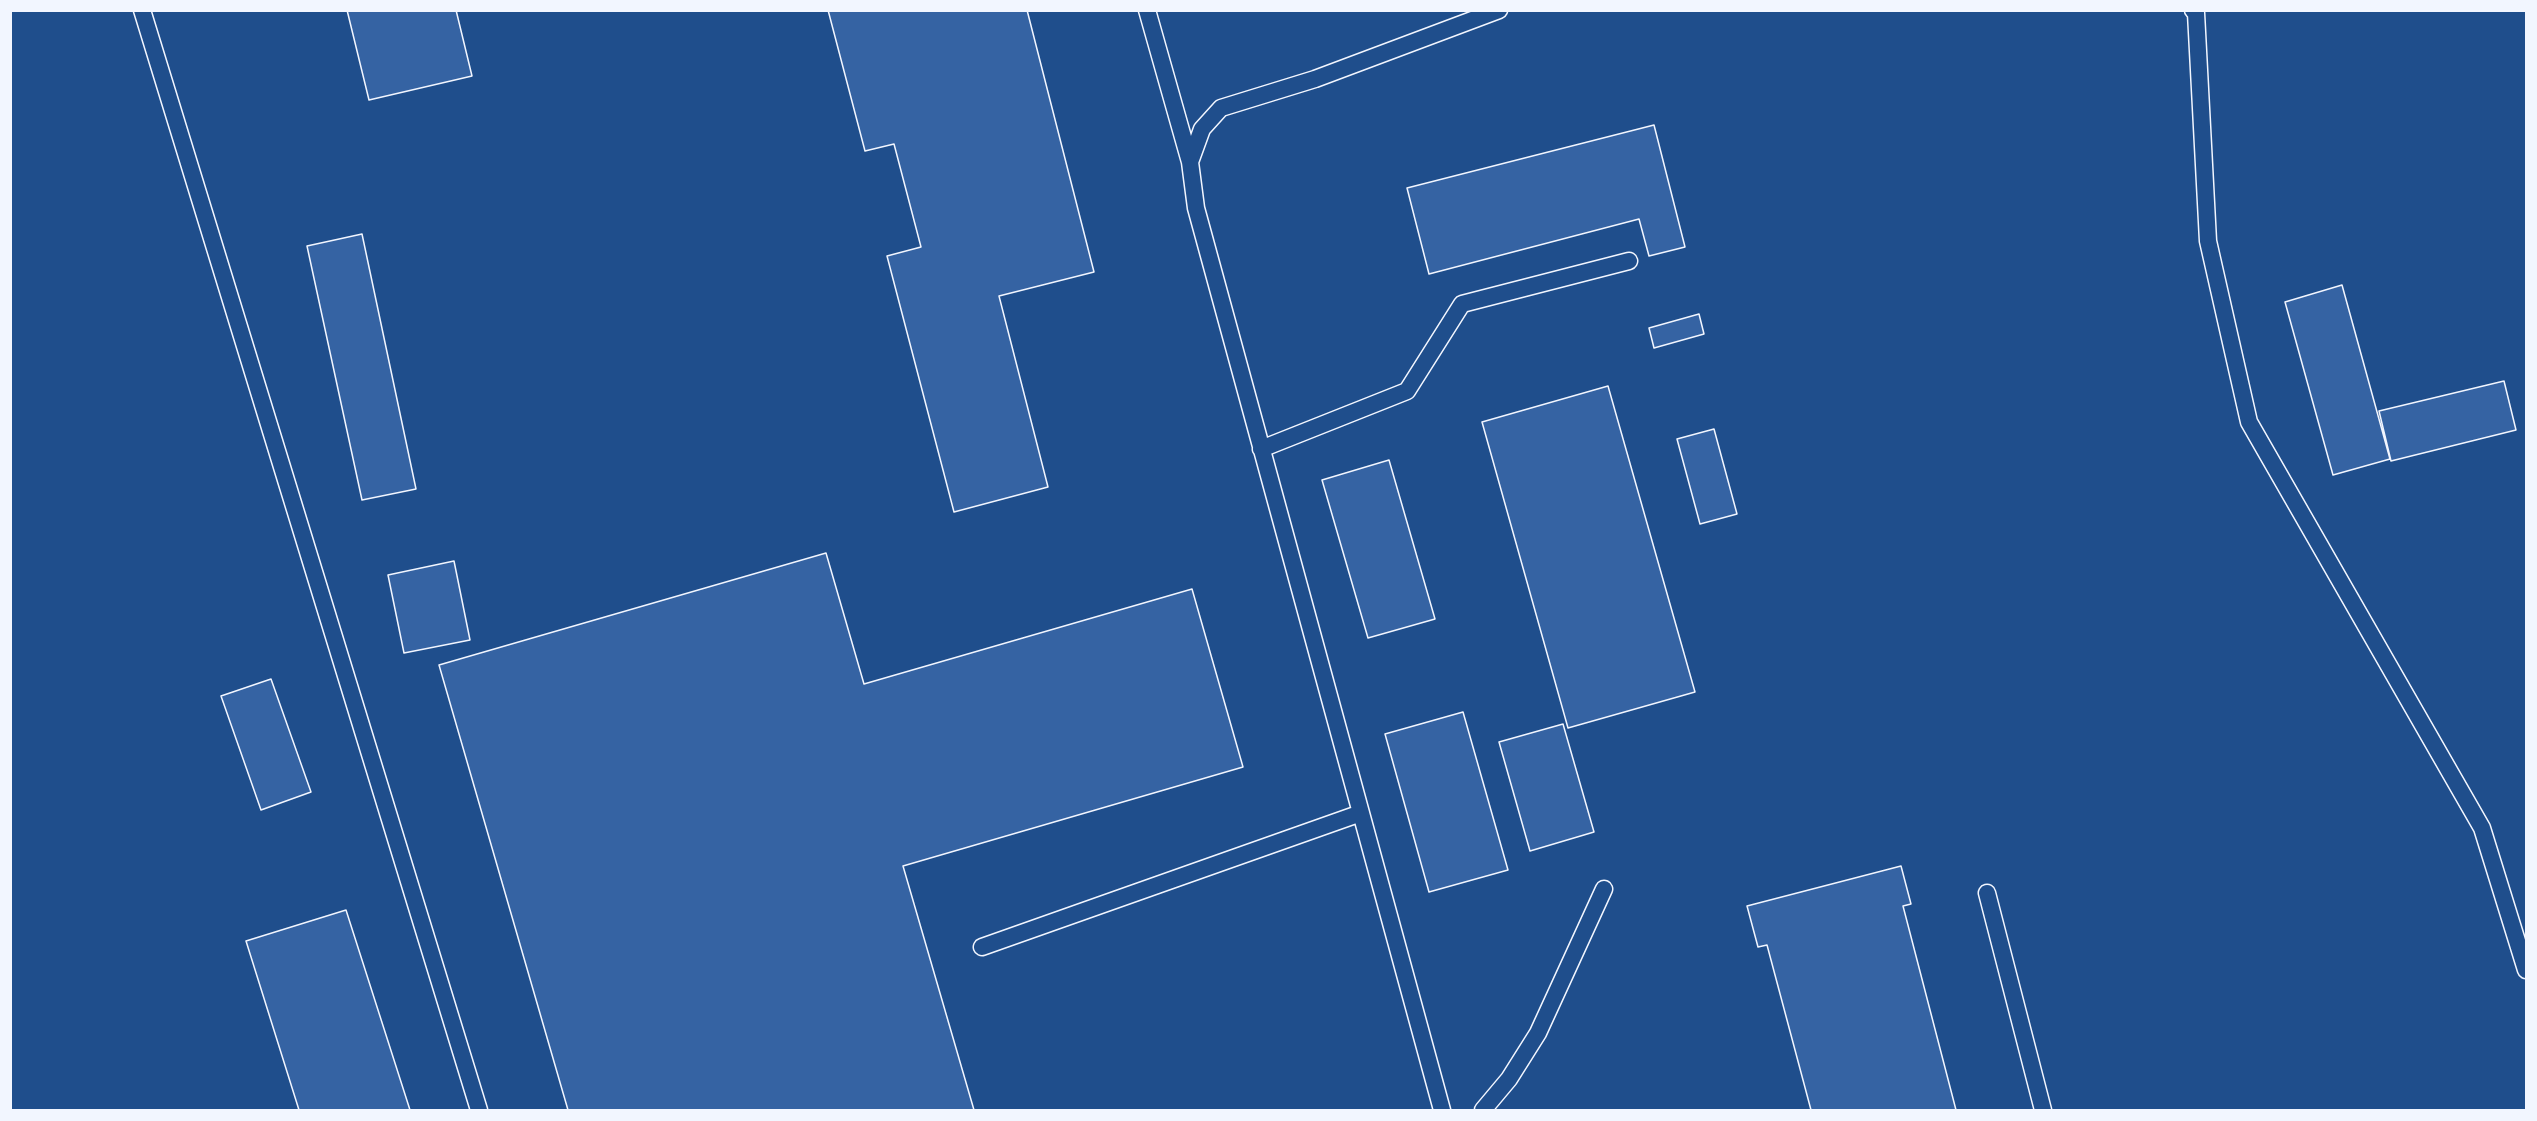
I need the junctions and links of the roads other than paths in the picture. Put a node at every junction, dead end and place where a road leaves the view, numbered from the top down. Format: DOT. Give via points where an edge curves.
graph roads {
  1 [pos="142,10"];
  2 [pos="1147,10"];
  3 [pos="1499,10"];
  4 [pos="2195,11"];
  5 [pos="1191,162"];
  6 [pos="1629,261"];
  7 [pos="1262,449"];
  8 [pos="1361,813"];
  9 [pos="1604,889"];
  10 [pos="1987,893"];
  11 [pos="982,947"];
  12 [pos="2526,970"];
  13 [pos="479,1110"];
  14 [pos="1442,1110"];
  15 [pos="1483,1110"];
  16 [pos="2043,1110"];
  1 -- 13 [label="lane"];
  2 -- 5 [label="lane"];
  3 -- 5 [label="lane" via="1315,79 1221,108 1202,129"];
  4 -- 12 [label="lane" via="2208,241 2249,422 2482,828"];
  5 -- 7 [label="lane" via="1196,208"];
  6 -- 7 [label="lane" via="1461,304 1407,391"];
  7 -- 8 [label="lane"];
  8 -- 11 [label="lane"];
  8 -- 14 [label="lane"];
  9 -- 15 [label="lane" via="1538,1033 1509,1079"];
  10 -- 16 [label="lane"];
}
